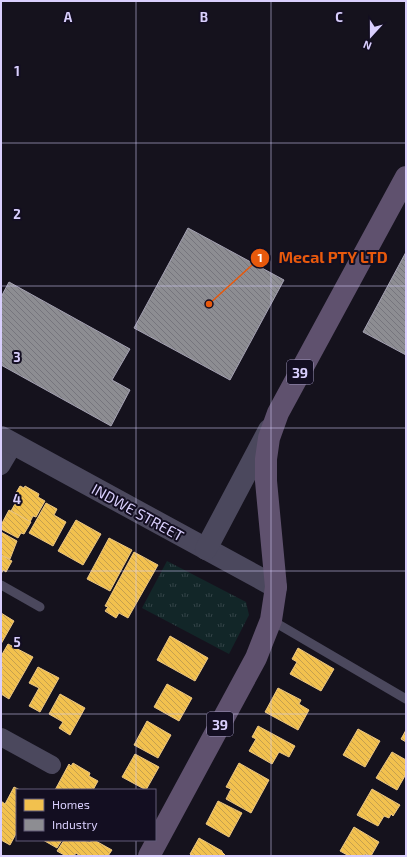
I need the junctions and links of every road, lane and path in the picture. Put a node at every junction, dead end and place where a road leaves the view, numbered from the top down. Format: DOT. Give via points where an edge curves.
graph roads {
  1 [pos="406,177"];
  2 [pos="278,413"];
  3 [pos="7,440"];
  4 [pos="1,466"];
  5 [pos="206,550"];
  6 [pos="1,585"];
  7 [pos="276,587"];
  8 [pos="40,607"];
  9 [pos="271,620"];
  10 [pos="406,699"];
  11 [pos="1,737"];
  12 [pos="52,765"];
  13 [pos="149,856"];
  1 -- 2 [label="main road, 39"];
  2 -- 5 [label="street"];
  2 -- 7 [label="main road, 39" via="267,450 266,481"];
  3 -- 4 [label="street"];
  3 -- 5 [label="street, INDWE STREET"];
  5 -- 7 [label="street, INDWE STREET"];
  6 -- 8 [label="lane"];
  7 -- 9 [label="main road, 39"];
  9 -- 10 [label="lane"];
  9 -- 13 [label="main road, 39" via="256,658"];
  11 -- 12 [label="street"];
}
